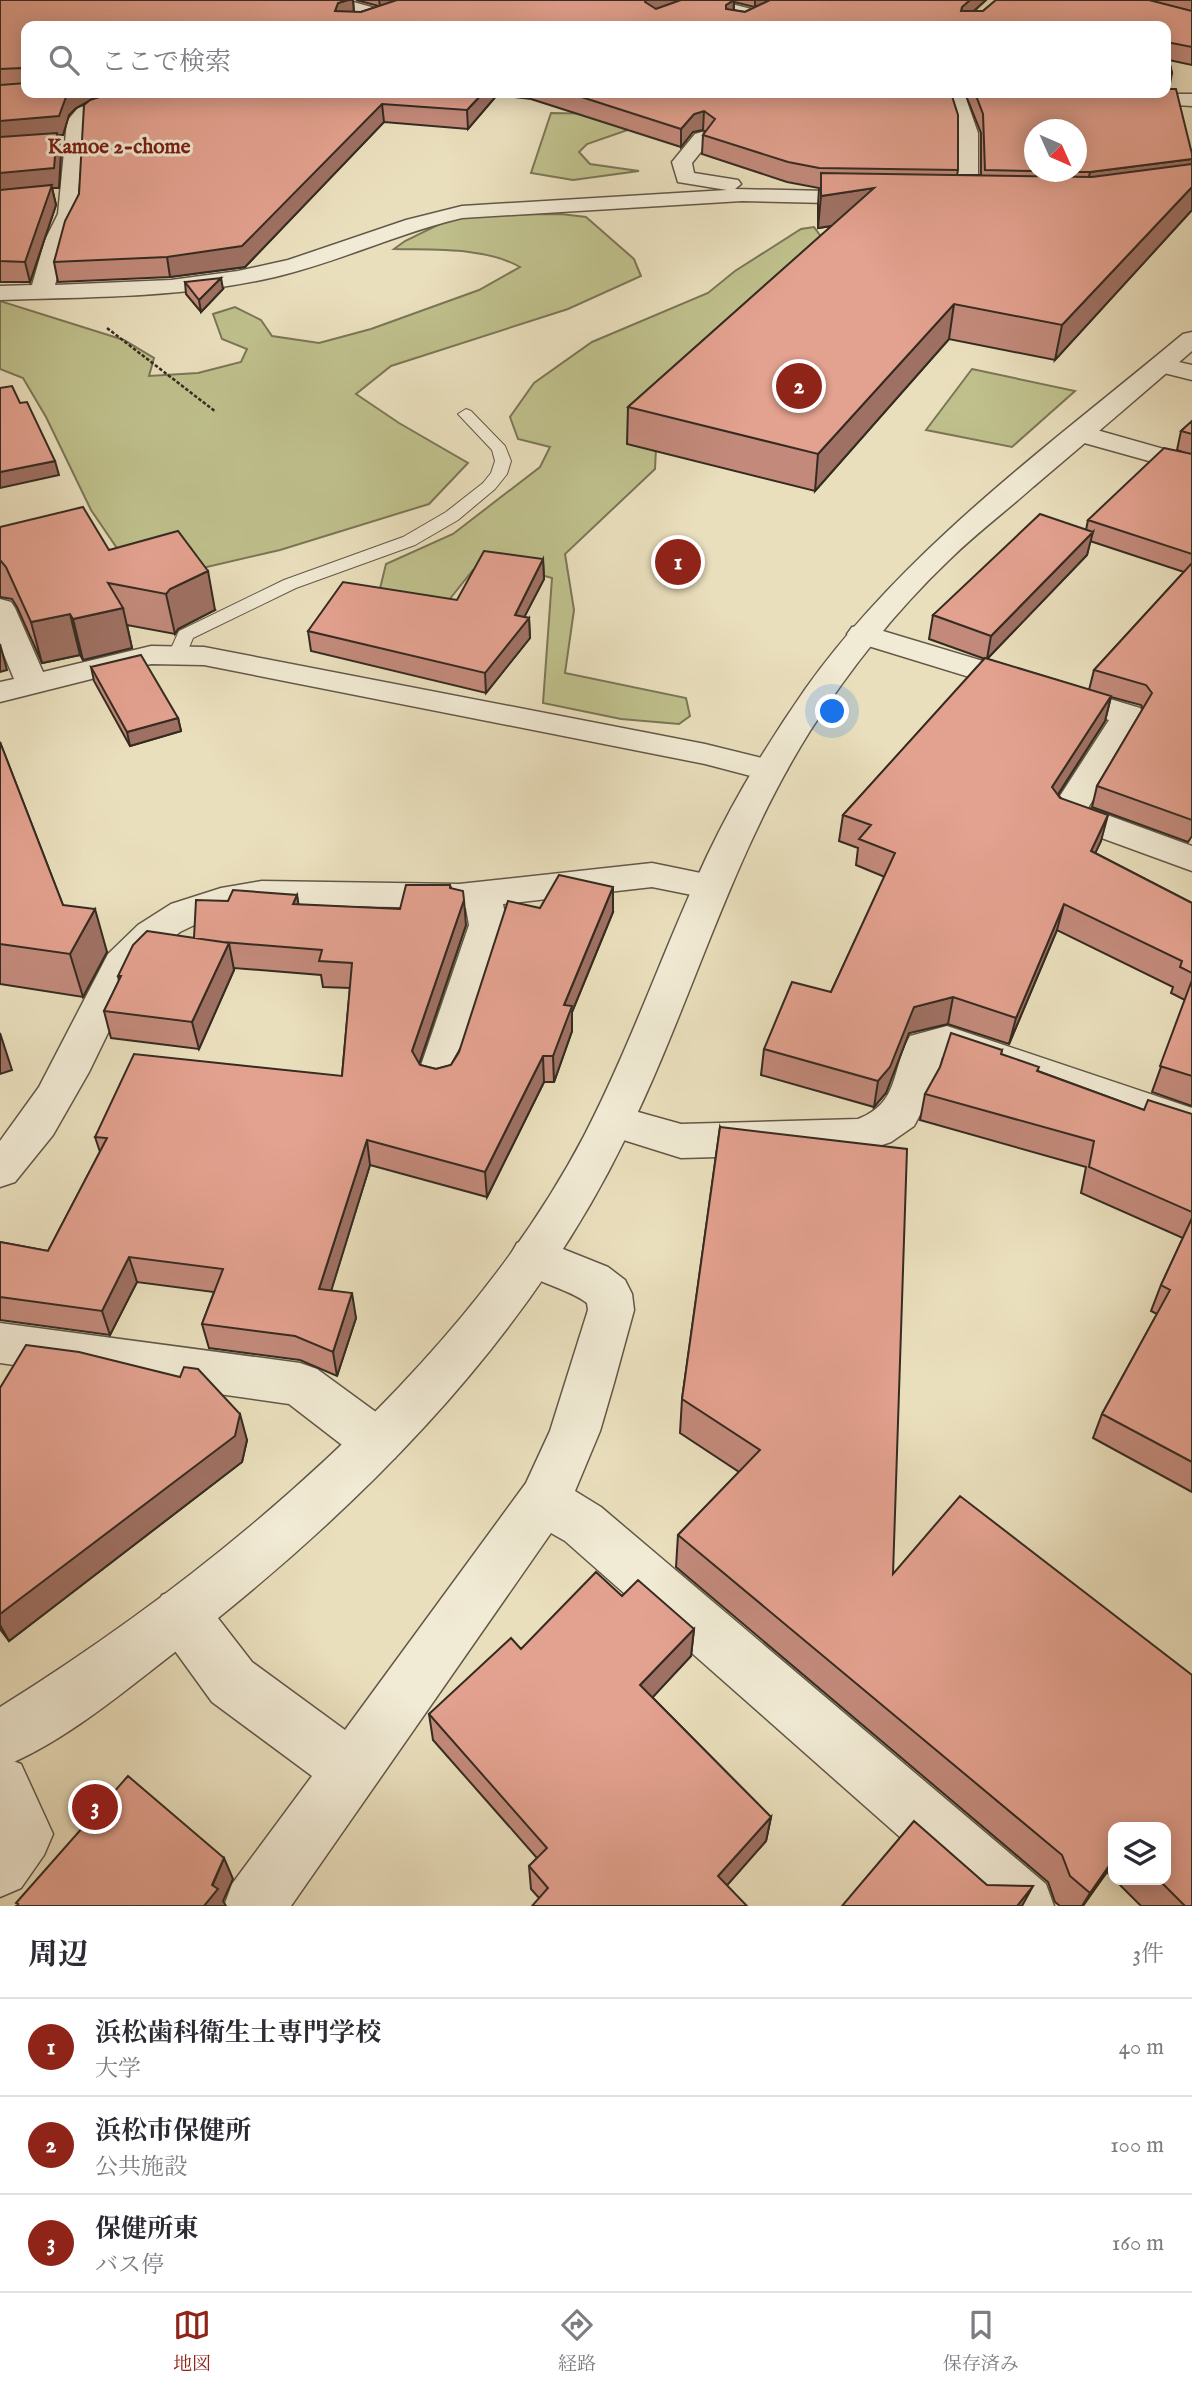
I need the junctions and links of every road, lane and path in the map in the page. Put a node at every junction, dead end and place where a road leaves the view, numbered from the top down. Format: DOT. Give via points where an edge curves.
graph roads {
  1 [pos="327,0"];
  2 [pos="667,14"];
  3 [pos="362,21"];
  4 [pos="740,21"];
  5 [pos="87,98"];
  6 [pos="126,98"];
  7 [pos="957,98"];
  8 [pos="1154,98"];
  9 [pos="1192,100"];
  10 [pos="106,104"];
  11 [pos="702,138"];
  12 [pos="746,195"];
  13 [pos="891,198"];
  14 [pos="944,199"];
  15 [pos="971,200"];
  16 [pos="994,200"];
  17 [pos="382,259"];
  18 [pos="206,283"];
  19 [pos="70,291"];
  20 [pos="42,292"];
  21 [pos="0,293"];
  22 [pos="1192,339"];
  23 [pos="1177,369"];
  24 [pos="216,412"];
  25 [pos="466,414"];
  26 [pos="1079,433"];
  27 [pos="1192,466"];
  28 [pos="0,608"];
  29 [pos="863,634"];
  30 [pos="178,653"];
  31 [pos="32,684"];
  32 [pos="0,692"];
  33 [pos="770,770"];
  34 [pos="1192,859"];
  35 [pos="712,887"];
  36 [pos="483,894"];
  37 [pos="438,1077"];
  38 [pos="613,1121"];
  39 [pos="1192,1125"];
  40 [pos="0,1170"];
  41 [pos="533,1256"];
  42 [pos="0,1342"];
  43 [pos="377,1442"];
  44 [pos="544,1500"];
  45 [pos="181,1614"];
  46 [pos="0,1740"];
  47 [pos="351,1770"];
  48 [pos="0,1785"];
  49 [pos="0,1867"];
  50 [pos="254,1906"];
  51 [pos="1024,1906"];
  1 -- 3 [label="street" via="385,12"];
  2 -- 4 [label="street" via="701,2 763,12"];
  5 -- 10 [label="street"];
  6 -- 10 [label="street"];
  7 -- 15 [label="street" via="968,133"];
  8 -- 9 [label="street"];
  10 -- 20 [label="street" via="79,116 67,143 63,195 69,214"];
  11 -- 12 [label="street" via="682,162 685,178 735,184 746,188"];
  12 -- 13 [label="street"];
  12 -- 18 [label="street" via="462,212 276,270"];
  14 -- 15 [label="street"];
  15 -- 16 [label="street"];
  17 -- 18 [label="street" via="263,287 208,289"];
  18 -- 19 [label="street"];
  19 -- 20 [label="street"];
  19 -- 24 [label="path" via="68,299"];
  20 -- 21 [label="street"];
  22 -- 23 [label="street"];
  23 -- 26 [label="street"];
  25 -- 30 [label="lane" via="499,449 503,461 489,486 452,516 409,541 290,584 185,635"];
  26 -- 27 [label="street"];
  26 -- 29 [label="street" via="940,552"];
  28 -- 31 [label="street"];
  29 -- 33 [label="street" via="810,704"];
  29 -- 34 [label="street" via="1128,715 1067,813"];
  30 -- 31 [label="street" via="124,660"];
  30 -- 33 [label="street"];
  31 -- 32 [label="street"];
  33 -- 35 [label="street"];
  35 -- 36 [label="street" via="652,874"];
  35 -- 38 [label="street"];
  36 -- 37 [label="street" via="488,925"];
  36 -- 40 [label="street" via="262,893 205,903 180,914 137,945 122,964 56,1093"];
  38 -- 39 [label="street" via="681,1141 858,1136 880,1131 896,1121 906,1107 925,1047 947,1041"];
  38 -- 41 [label="street"];
  41 -- 43 [label="street" via="445,1370"];
  41 -- 44 [label="street" via="592,1281 609,1294 611,1310 567,1453"];
  42 -- 43 [label="street" via="300,1384"];
  43 -- 45 [label="street" via="239,1570"];
  44 -- 47 [label="street"];
  44 -- 51 [label="street" via="583,1524"];
  45 -- 46 [label="street" via="108,1670"];
  45 -- 47 [label="street" via="232,1682"];
  47 -- 50 [label="street"];
  48 -- 49 [label="street" via="23,1834"];
}
